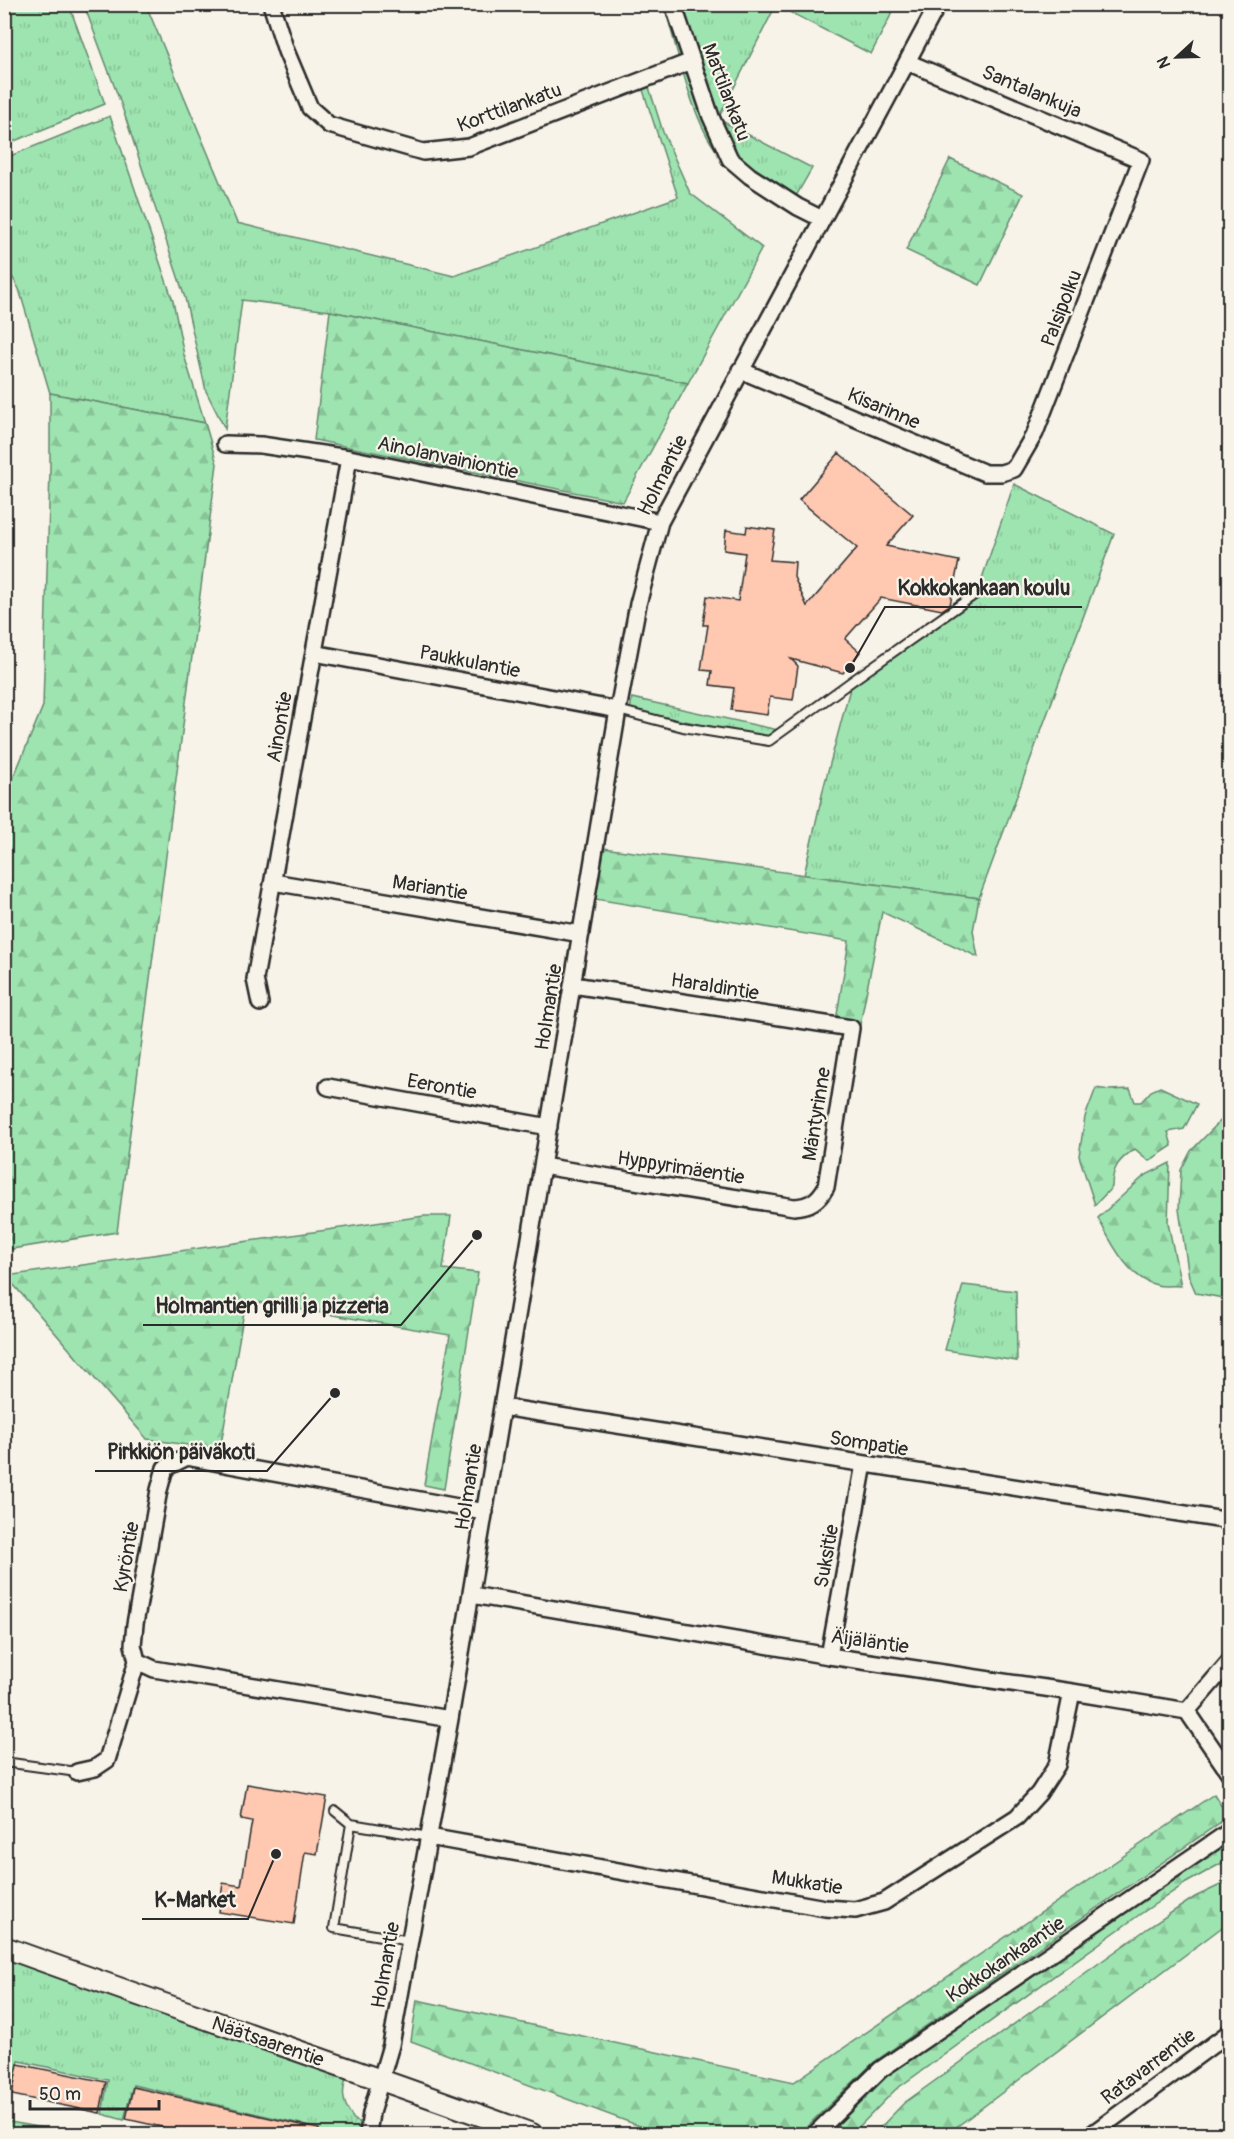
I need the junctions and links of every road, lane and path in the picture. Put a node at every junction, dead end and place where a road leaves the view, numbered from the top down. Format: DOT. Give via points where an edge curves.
graph roads {
  1 [pos="271,4"];
  2 [pos="673,4"];
  3 [pos="938,4"];
  4 [pos="692,61"];
  5 [pos="907,62"];
  6 [pos="1141,160"];
  7 [pos="822,219"];
  8 [pos="740,370"];
  9 [pos="225,444"];
  10 [pos="349,458"];
  11 [pos="1014,469"];
  12 [pos="660,522"];
  13 [pos="977,593"];
  14 [pos="314,653"];
  15 [pos="618,710"];
  16 [pos="273,882"];
  17 [pos="581,934"];
  18 [pos="573,985"];
  19 [pos="260,1003"];
  20 [pos="851,1028"];
  21 [pos="328,1087"];
  22 [pos="549,1127"];
  23 [pos="542,1166"];
  24 [pos="813,1203"];
  25 [pos="502,1407"];
  26 [pos="864,1464"];
  27 [pos="485,1512"];
  28 [pos="1230,1521"];
  29 [pos="472,1595"];
  30 [pos="829,1656"];
  31 [pos="137,1661"];
  32 [pos="1230,1661"];
  33 [pos="1072,1692"];
  34 [pos="1187,1711"];
  35 [pos="450,1719"];
  36 [pos="4,1762"];
  37 [pos="77,1772"];
  38 [pos="1230,1774"];
  39 [pos="335,1811"];
  40 [pos="351,1824"];
  41 [pos="1230,1831"];
  42 [pos="429,1837"];
  43 [pos="410,1941"];
  44 [pos="4,1947"];
  45 [pos="1230,2032"];
  46 [pos="381,2079"];
  47 [pos="368,2134"];
  48 [pos="532,2134"];
  49 [pos="815,2134"];
  50 [pos="1092,2134"];
  1 -- 4 [label="street, Korttilankatu" via="310,108 329,125 423,152 469,147"];
  2 -- 4 [label="street, Mattilankatu"];
  3 -- 5 [label="street, Holmantie"];
  4 -- 7 [label="street, Mattilankatu" via="730,159 750,176"];
  5 -- 6 [label="street, Santalankuja"];
  5 -- 7 [label="street, Holmantie"];
  6 -- 11 [label="street, Palsipolku" via="1035,433"];
  7 -- 8 [label="street, Holmantie"];
  8 -- 11 [label="street, Kisarinne" via="985,474"];
  8 -- 12 [label="street, Holmantie"];
  9 -- 10 [label="street, Ainolanvainiontie" via="261,445"];
  10 -- 12 [label="street, Ainolanvainiontie"];
  10 -- 14 [label="street, Ainontie"];
  12 -- 15 [label="street, Holmantie" via="638,604"];
  13 -- 15 [label="lane" via="769,741 683,727"];
  14 -- 15 [label="street, Paukkulantie"];
  14 -- 16 [label="street, Ainontie"];
  15 -- 17 [label="street, Holmantie"];
  16 -- 17 [label="street, Mariantie"];
  16 -- 19 [label="street, Ainontie" via="255,979"];
  17 -- 18 [label="street, Holmantie"];
  18 -- 20 [label="street, Haraldintie"];
  18 -- 22 [label="street, Holmantie"];
  20 -- 24 [label="street, Mäntyrinne" via="826,1187"];
  21 -- 22 [label="street, Eerontie"];
  22 -- 23 [label="street, Holmantie"];
  23 -- 24 [label="street, Hyppyrimäentie" via="794,1207"];
  23 -- 25 [label="street, Holmantie"];
  25 -- 26 [label="street, Sompatie"];
  25 -- 27 [label="street, Holmantie"];
  26 -- 28 [label="street, Sompatie"];
  26 -- 30 [label="street, Suksitie"];
  27 -- 29 [label="street, Holmantie"];
  27 -- 31 [label="street, Kyröntie" via="187,1457 165,1468 159,1490 135,1624 133,1645"];
  29 -- 30 [label="street, Äijäläntie"];
  29 -- 35 [label="street, Holmantie"];
  30 -- 33 [label="street, Äijäläntie"];
  31 -- 35 [label="street" via="154,1669"];
  31 -- 37 [label="street" via="107,1760"];
  32 -- 34 [label="street"];
  33 -- 34 [label="street, Äijäläntie"];
  33 -- 42 [label="street, Mukkatie" via="1058,1765 1040,1793 1017,1817 884,1902 855,1910"];
  34 -- 38 [label="street"];
  35 -- 42 [label="street, Holmantie"];
  36 -- 37 [label="lane"];
  39 -- 40 [label="lane"];
  40 -- 42 [label="lane"];
  40 -- 43 [label="lane" via="334,1928"];
  41 -- 49 [label="street, Kokkokankaantie" via="880,2070"];
  42 -- 43 [label="street, Holmantie"];
  43 -- 46 [label="street, Holmantie"];
  44 -- 46 [label="street, Näätsaarentie"];
  45 -- 50 [label="street, Ratavarrentie"];
  46 -- 47 [label="street, Holmantie"];
  46 -- 48 [label="street, Näätsaarentie"];
}
